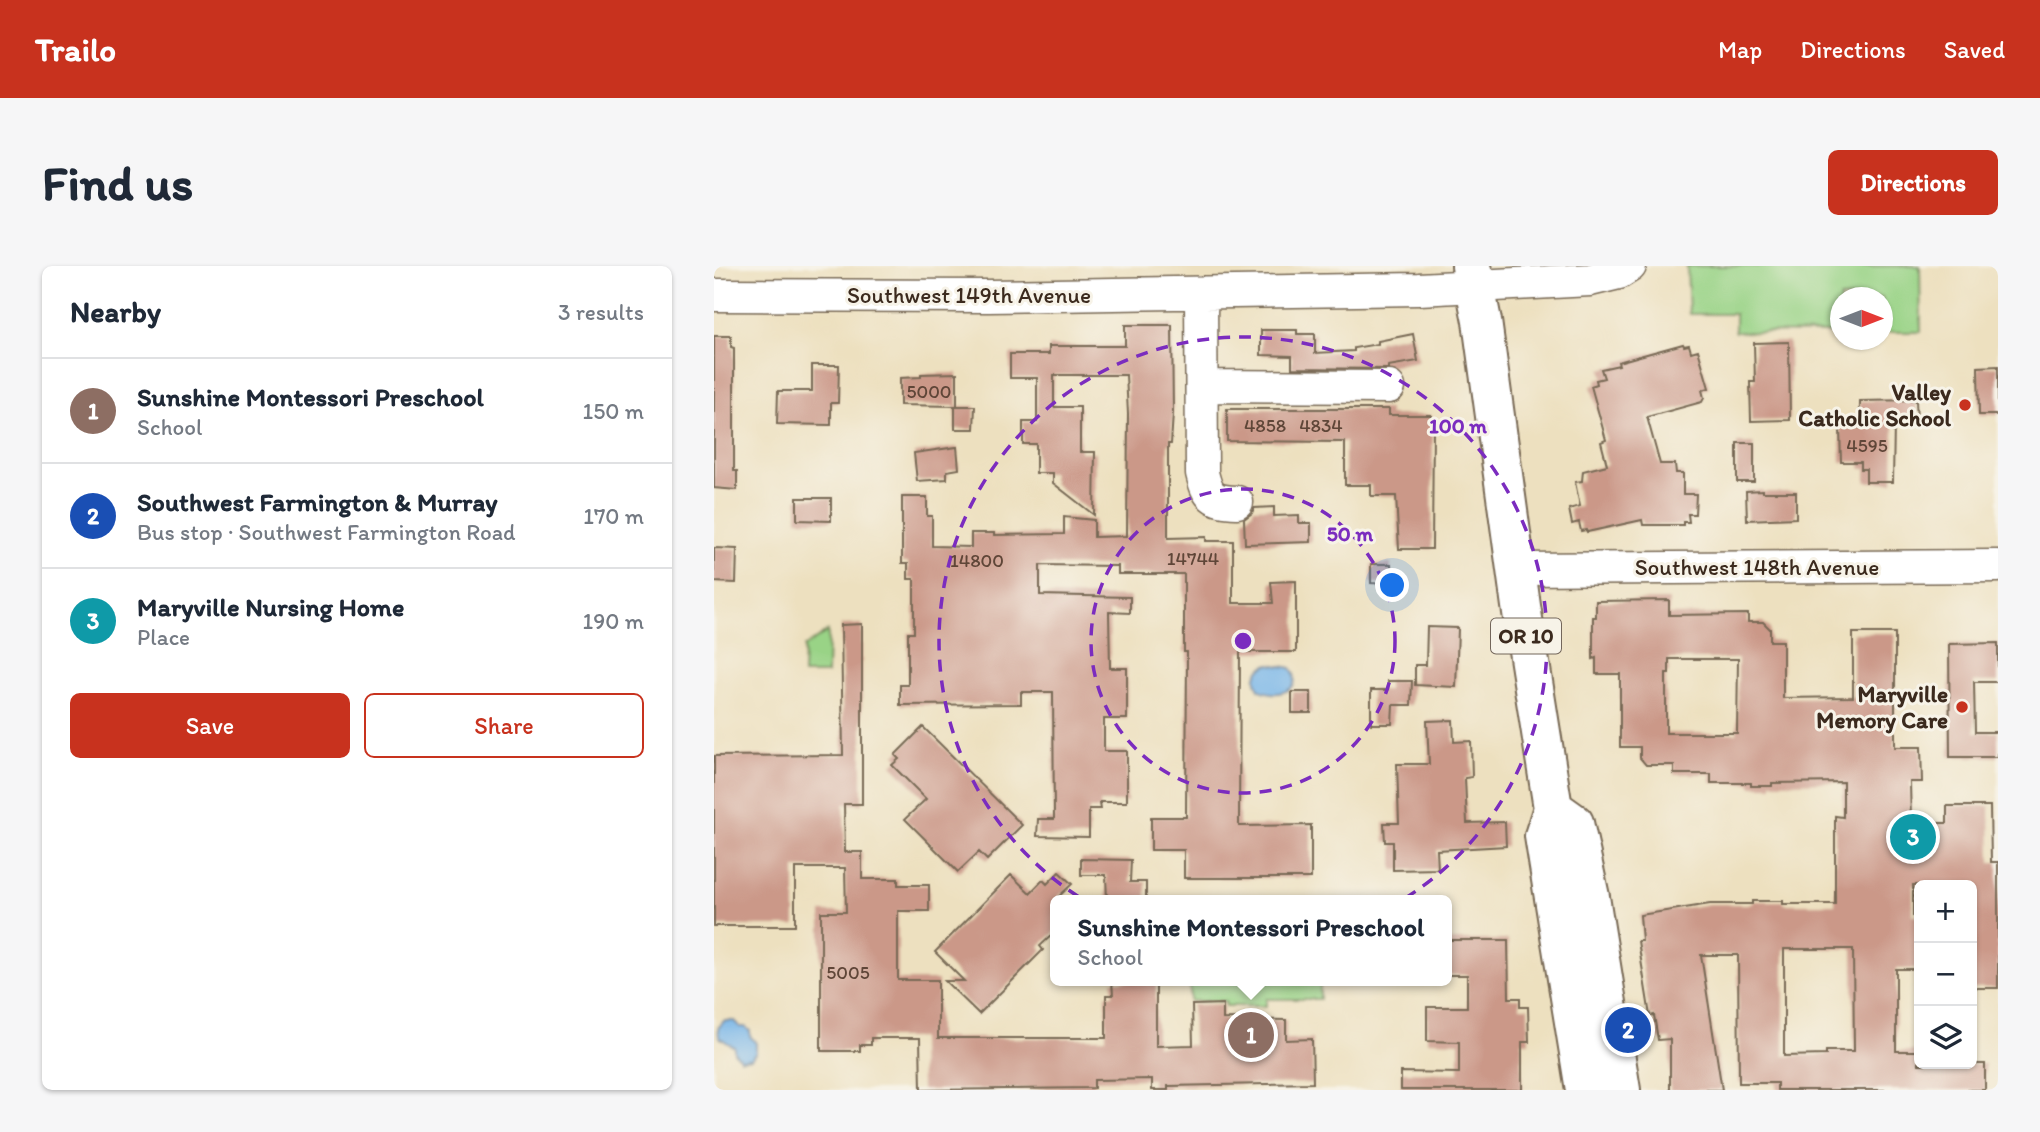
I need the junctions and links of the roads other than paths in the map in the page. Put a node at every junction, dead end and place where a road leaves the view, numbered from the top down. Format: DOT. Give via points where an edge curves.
graph roads {
  1 [pos="1630,266"];
  2 [pos="1473,276"];
  3 [pos="1201,293"];
  4 [pos="714,295"];
  5 [pos="1203,386"];
  6 [pos="1389,387"];
  7 [pos="1237,502"];
  8 [pos="1998,566"];
  9 [pos="1517,569"];
  10 [pos="1553,808"];
  11 [pos="1586,1090"];
  12 [pos="1621,1090"];
  1 -- 2 [label="street, Southwest 149th Avenue" via="1591,280"];
  2 -- 3 [label="street, Southwest 149th Avenue" via="1419,289"];
  2 -- 9 [label="main road, OR 10"];
  3 -- 4 [label="street, Southwest 149th Avenue"];
  3 -- 5 [label="street"];
  5 -- 6 [label="street"];
  5 -- 7 [label="street" via="1202,473 1206,488 1217,499"];
  8 -- 9 [label="street, Southwest 148th Avenue"];
  9 -- 10 [label="main road, OR 10"];
  10 -- 11 [label="main road, OR 10" via="1544,836"];
  10 -- 12 [label="main road" via="1574,823"];
}
